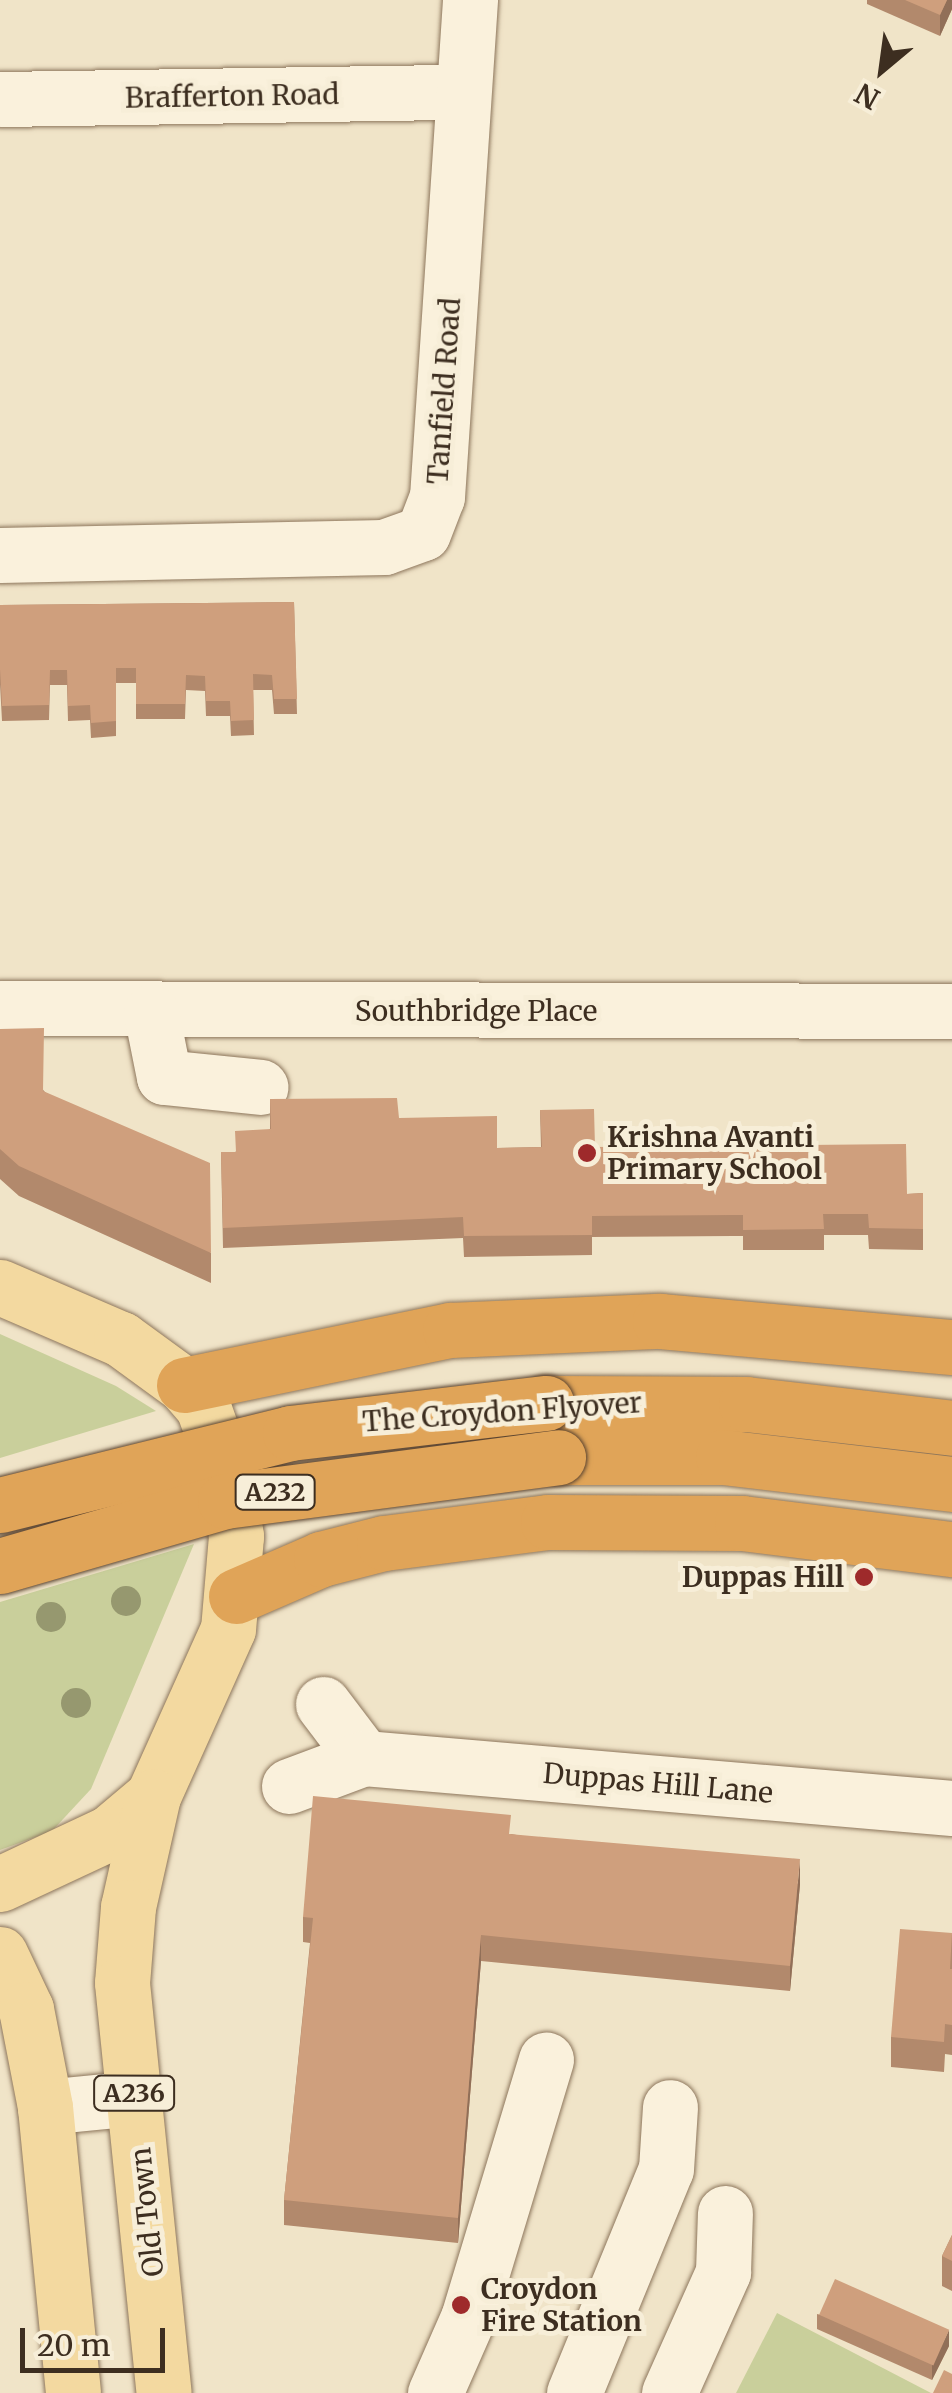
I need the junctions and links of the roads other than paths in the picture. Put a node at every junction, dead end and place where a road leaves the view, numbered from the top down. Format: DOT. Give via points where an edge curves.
graph roads {
  1 [pos="470,0"];
  2 [pos="464,92"];
  3 [pos="0,99"];
  4 [pos="0,555"];
  5 [pos="0,1008"];
  6 [pos="952,1010"];
  7 [pos="151,1012"];
  8 [pos="260,1087"];
  9 [pos="0,1286"];
  10 [pos="952,1347"];
  11 [pos="184,1384"];
  12 [pos="952,1428"];
  13 [pos="952,1484"];
  14 [pos="0,1505"];
  15 [pos="952,1549"];
  16 [pos="0,1566"];
  17 [pos="236,1596"];
  18 [pos="323,1704"];
  19 [pos="364,1758"];
  20 [pos="290,1786"];
  21 [pos="154,1796"];
  22 [pos="952,1808"];
  23 [pos="0,1884"];
  24 [pos="0,1954"];
  25 [pos="546,2059"];
  26 [pos="135,2098"];
  27 [pos="44,2106"];
  28 [pos="670,2107"];
  29 [pos="725,2213"];
  30 [pos="444,2390"];
  31 [pos="73,2393"];
  32 [pos="164,2393"];
  33 [pos="574,2393"];
  34 [pos="669,2393"];
  1 -- 2 [label="street, Tanfield Road"];
  2 -- 3 [label="street, Brafferton Road"];
  2 -- 4 [label="street, Tanfield Road" via="437,497 424,533 384,548"];
  5 -- 7 [label="street, Southbridge Place"];
  6 -- 7 [label="street, Southbridge Place"];
  7 -- 8 [label="street" via="164,1078"];
  9 -- 11 [label="main road" via="120,1339"];
  10 -- 11 [label="highway" via="660,1322 450,1330"];
  11 -- 17 [label="main road" via="203,1407 226,1472"];
  12 -- 14 [label="highway, The Croydon Flyover / A232, bridge" via="746,1404 546,1403 290,1433"];
  13 -- 16 [label="highway, The Croydon Flyover / A232, bridge" via="723,1457 558,1458 225,1501"];
  15 -- 17 [label="highway" via="742,1523 548,1522 336,1555"];
  17 -- 21 [label="main road, Old Town"];
  18 -- 19 [label="street"];
  19 -- 20 [label="street, Duppas Hill Lane"];
  19 -- 22 [label="street, Duppas Hill Lane"];
  21 -- 23 [label="main road" via="109,1833"];
  21 -- 26 [label="main road, Old Town / A236" via="122,1938"];
  24 -- 27 [label="main road" via="26,2009"];
  25 -- 30 [label="street"];
  26 -- 27 [label="street"];
  26 -- 32 [label="main road, Old Town / A236"];
  27 -- 31 [label="main road"];
  28 -- 33 [label="street" via="666,2169"];
  29 -- 34 [label="street" via="723,2272"];
}
